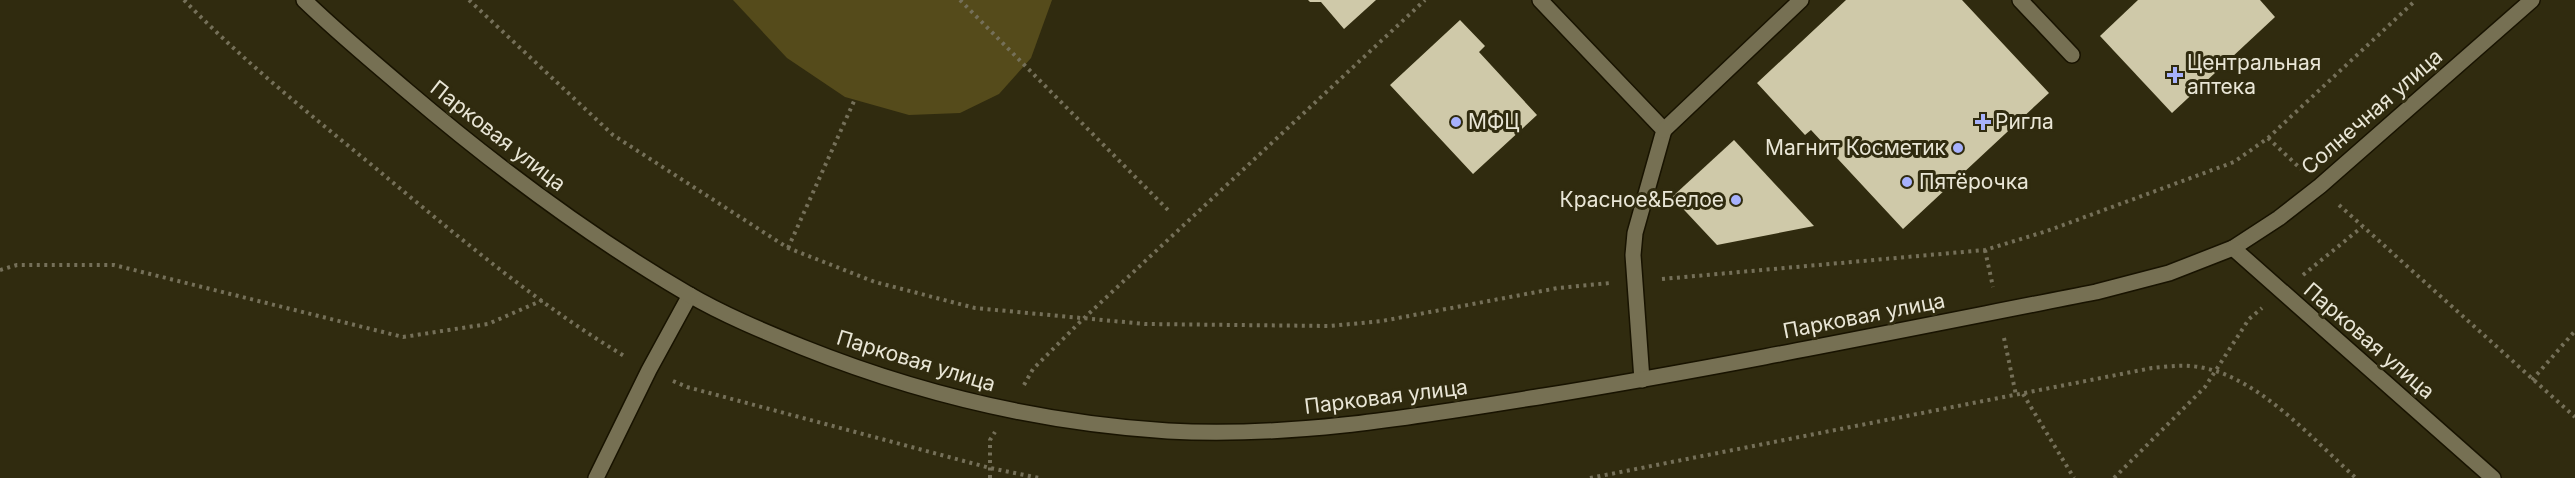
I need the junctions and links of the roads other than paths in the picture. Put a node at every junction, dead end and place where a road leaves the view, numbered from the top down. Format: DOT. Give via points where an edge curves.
graph roads {
  1 [pos="304,0"];
  2 [pos="1540,0"];
  3 [pos="1801,0"];
  4 [pos="2020,0"];
  5 [pos="2532,0"];
  6 [pos="2072,55"];
  7 [pos="1664,130"];
  8 [pos="2234,248"];
  9 [pos="690,295"];
  10 [pos="1642,380"];
  11 [pos="596,478"];
  12 [pos="2493,478"];
  1 -- 9 [label="street, Парковая улица" via="480,154 588,231"];
  2 -- 7 [label="street"];
  3 -- 7 [label="street"];
  4 -- 6 [label="street"];
  5 -- 8 [label="street, Солнечная улица" via="2320,186"];
  7 -- 10 [label="street" via="1635,233 1634,281"];
  8 -- 10 [label="street, Парковая улица" via="2169,273 2096,292"];
  8 -- 12 [label="street, Парковая улица"];
  9 -- 10 [label="street, Парковая улица" via="761,330 845,364 922,389 1008,410 1170,431 1309,429 1378,422"];
  9 -- 11 [label="street"];
}
